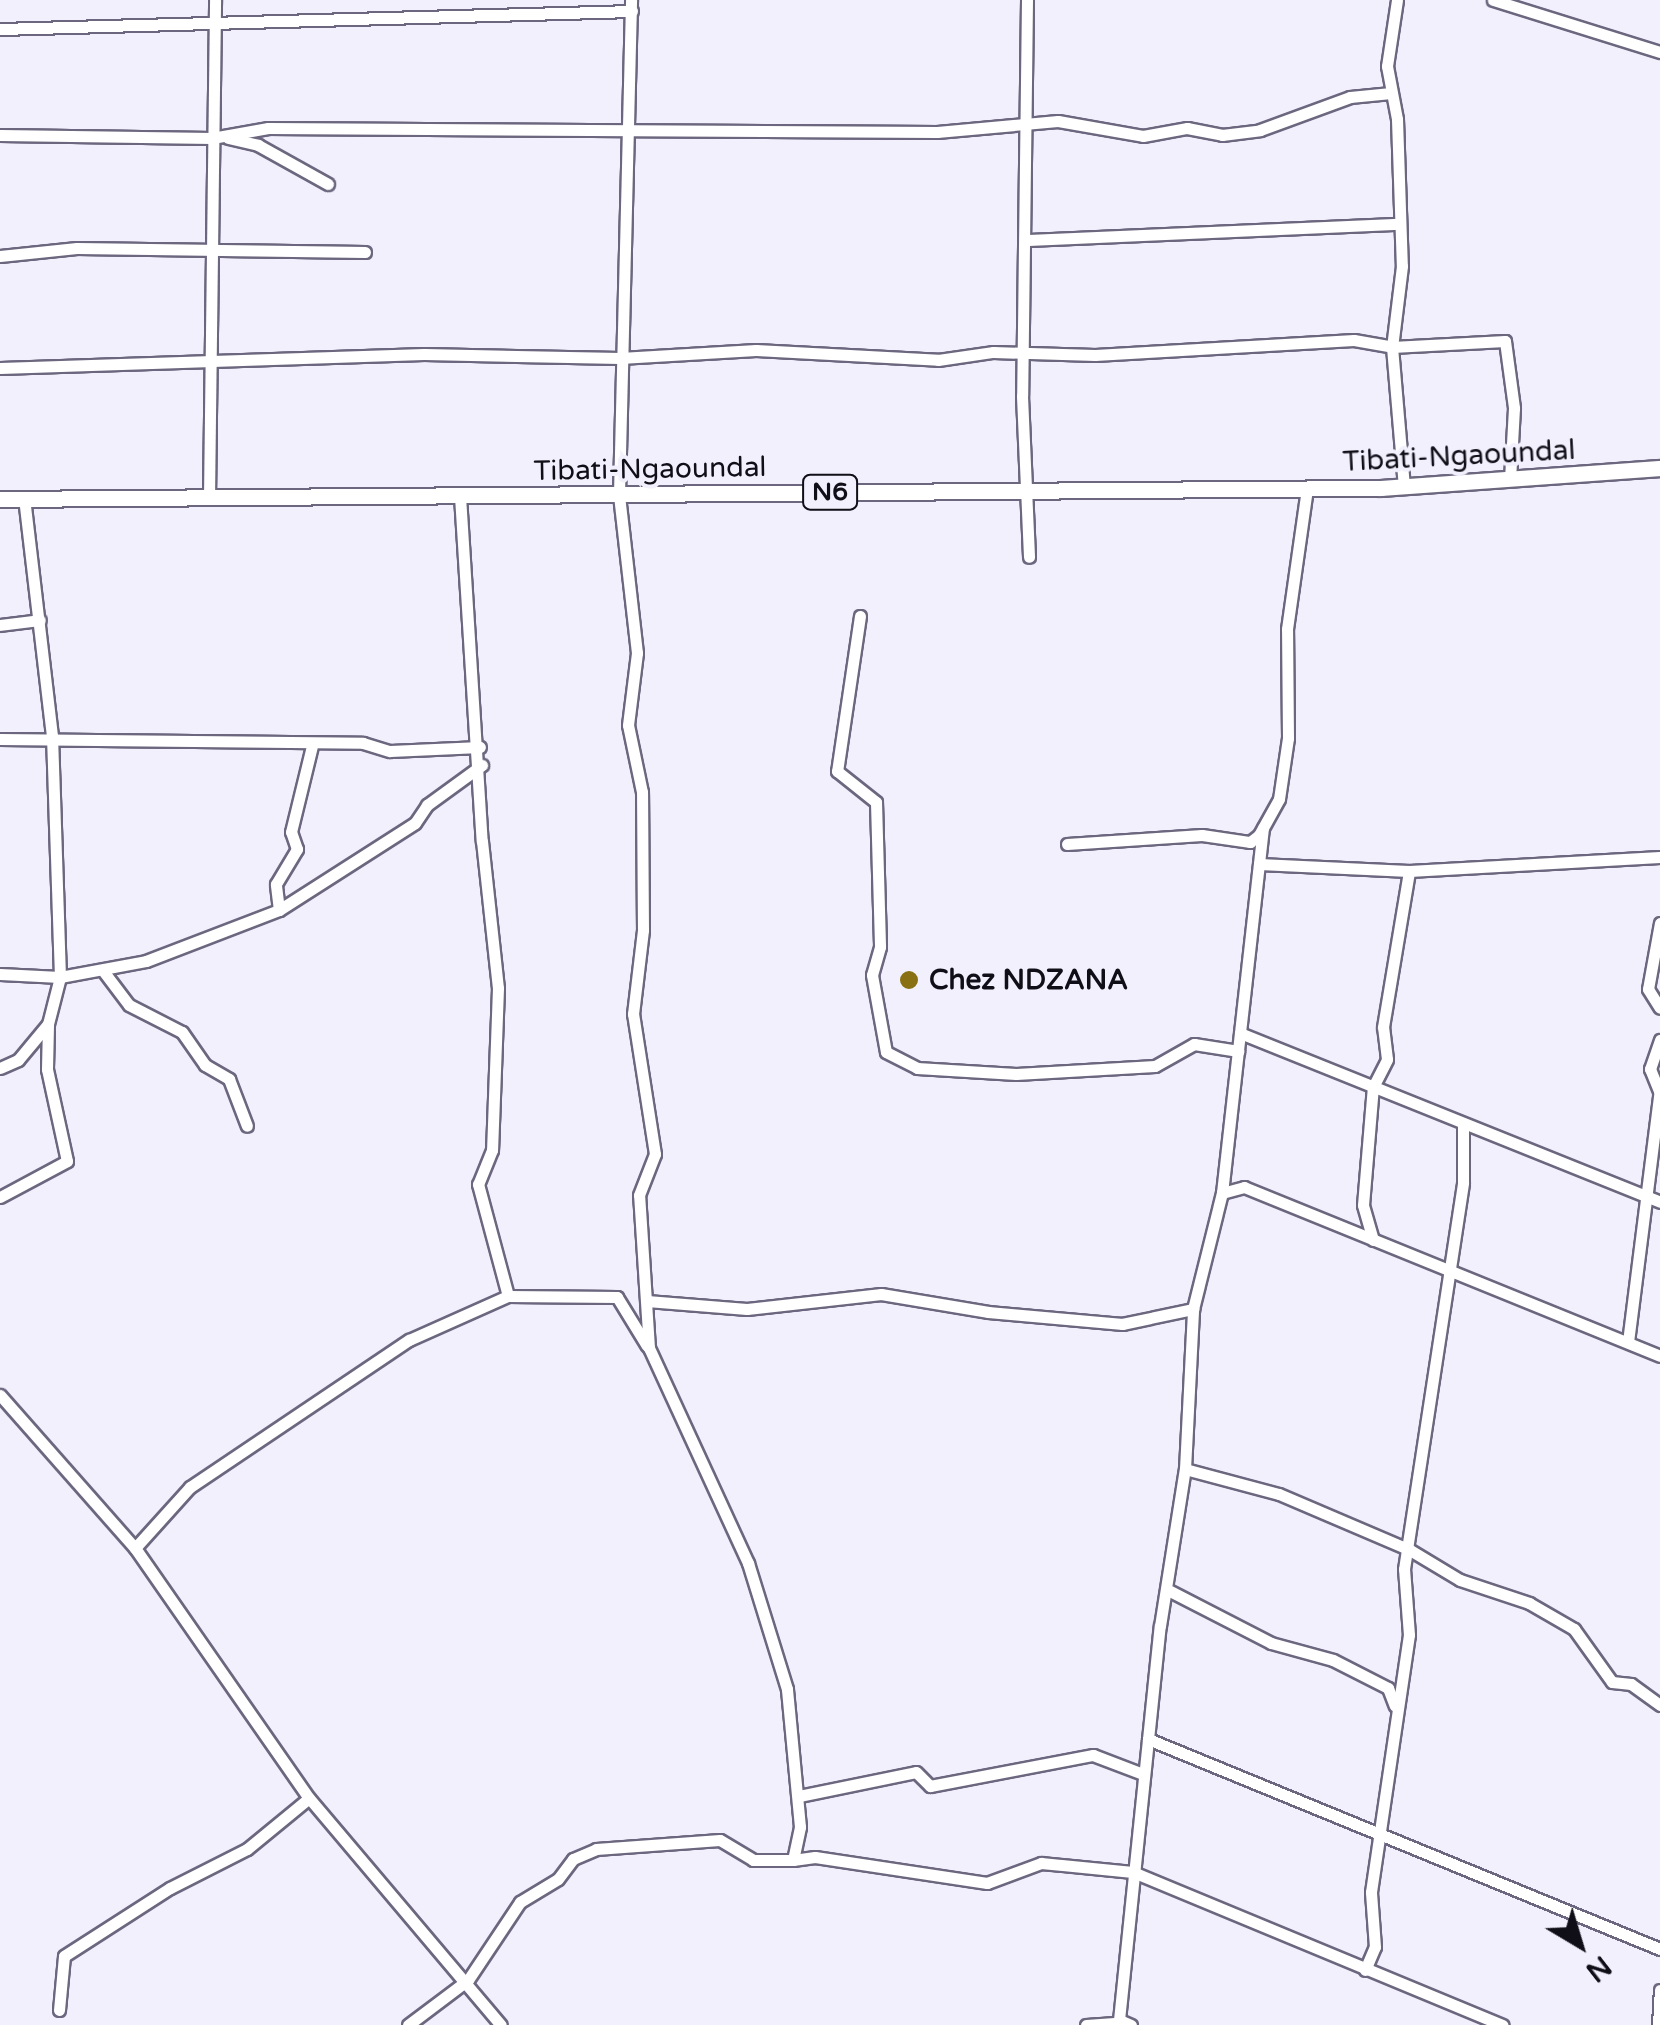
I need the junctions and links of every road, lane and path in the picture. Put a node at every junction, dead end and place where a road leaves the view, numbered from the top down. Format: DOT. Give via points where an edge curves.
graph roads {
  1 [pos="216,0"];
  2 [pos="1027,0"];
  3 [pos="1397,0"];
  4 [pos="1492,0"];
  5 [pos="631,5"];
  6 [pos="214,26"];
  7 [pos="0,29"];
  8 [pos="1660,52"];
  9 [pos="1391,93"];
  10 [pos="1025,125"];
  11 [pos="626,134"];
  12 [pos="0,135"];
  13 [pos="218,138"];
  14 [pos="328,184"];
  15 [pos="1400,224"];
  16 [pos="1028,240"];
  17 [pos="214,250"];
  18 [pos="365,252"];
  19 [pos="0,256"];
  20 [pos="1392,347"];
  21 [pos="1022,353"];
  22 [pos="620,358"];
  23 [pos="215,365"];
  24 [pos="0,368"];
  25 [pos="1660,468"];
  26 [pos="1510,479"];
  27 [pos="1404,486"];
  28 [pos="1307,488"];
  29 [pos="1026,491"];
  30 [pos="619,494"];
  31 [pos="460,496"];
  32 [pos="24,498"];
  33 [pos="209,498"];
  34 [pos="0,499"];
  35 [pos="1029,557"];
  36 [pos="860,616"];
  37 [pos="40,620"];
  38 [pos="0,625"];
  39 [pos="52,736"];
  40 [pos="0,739"];
  41 [pos="312,746"];
  42 [pos="480,747"];
  43 [pos="482,765"];
  44 [pos="1263,828"];
  45 [pos="1067,844"];
  46 [pos="1660,857"];
  47 [pos="1258,864"];
  48 [pos="1409,872"];
  49 [pos="279,910"];
  50 [pos="1660,924"];
  51 [pos="104,972"];
  52 [pos="0,974"];
  53 [pos="60,977"];
  54 [pos="1660,1008"];
  55 [pos="48,1024"];
  56 [pos="1240,1033"];
  57 [pos="1660,1040"];
  58 [pos="1238,1051"];
  59 [pos="0,1068"];
  60 [pos="1373,1087"];
  61 [pos="1660,1090"];
  62 [pos="1463,1124"];
  63 [pos="247,1126"];
  64 [pos="1222,1193"];
  65 [pos="1643,1196"];
  66 [pos="0,1197"];
  67 [pos="1660,1202"];
  68 [pos="1373,1240"];
  69 [pos="1447,1270"];
  70 [pos="508,1296"];
  71 [pos="647,1302"];
  72 [pos="1193,1310"];
  73 [pos="1628,1342"];
  74 [pos="648,1348"];
  75 [pos="1660,1356"];
  76 [pos="0,1395"];
  77 [pos="1185,1469"];
  78 [pos="136,1548"];
  79 [pos="1410,1550"];
  80 [pos="1170,1591"];
  81 [pos="1660,1705"];
  82 [pos="1396,1710"];
  83 [pos="1148,1738"];
  84 [pos="1142,1774"];
  85 [pos="799,1796"];
  86 [pos="309,1798"];
  87 [pos="1380,1834"];
  88 [pos="794,1860"];
  89 [pos="1133,1872"];
  90 [pos="1660,1949"];
  91 [pos="1366,1970"];
  92 [pos="468,1980"];
  93 [pos="1660,1990"];
  94 [pos="60,2010"];
  95 [pos="1122,2023"];
  96 [pos="408,2025"];
  97 [pos="500,2025"];
  98 [pos="1086,2025"];
  99 [pos="1502,2025"];
  100 [pos="1658,2025"];
  1 -- 6 [label="street"];
  2 -- 10 [label="street"];
  3 -- 9 [label="street" via="1388,54"];
  4 -- 8 [label="street"];
  5 -- 6 [label="street"];
  5 -- 11 [label="street"];
  6 -- 7 [label="street"];
  6 -- 13 [label="street"];
  9 -- 10 [label="street" via="1350,97 1234,134 1187,128 1154,136 1071,122"];
  9 -- 15 [label="street"];
  10 -- 11 [label="street"];
  10 -- 16 [label="street"];
  11 -- 13 [label="street" via="268,128"];
  11 -- 22 [label="street"];
  12 -- 13 [label="street"];
  13 -- 14 [label="street" via="258,145"];
  13 -- 17 [label="street"];
  15 -- 16 [label="street"];
  15 -- 20 [label="street" via="1402,281"];
  16 -- 21 [label="street"];
  17 -- 18 [label="street"];
  17 -- 19 [label="street" via="77,248"];
  17 -- 23 [label="street"];
  20 -- 21 [label="street" via="1338,340 1095,356"];
  20 -- 26 [label="street" via="1505,341 1514,408"];
  20 -- 27 [label="street"];
  21 -- 22 [label="street" via="931,360 745,350"];
  21 -- 29 [label="street"];
  22 -- 23 [label="street" via="424,354"];
  22 -- 30 [label="street"];
  23 -- 24 [label="street"];
  23 -- 33 [label="street"];
  25 -- 26 [label="highway, Tibati-Ngaoundal / N6"];
  26 -- 27 [label="highway, Tibati-Ngaoundal / N6"];
  27 -- 28 [label="highway, Tibati-Ngaoundal / N6"];
  28 -- 29 [label="highway, Tibati-Ngaoundal / N6"];
  28 -- 44 [label="street" via="1285,648 1288,738 1279,799"];
  29 -- 30 [label="highway, Tibati-Ngaoundal / N6"];
  29 -- 35 [label="street"];
  30 -- 31 [label="highway, Tibati-Ngaoundal / N6"];
  30 -- 71 [label="street" via="637,653 628,725 642,792 643,930 633,1014 655,1154 640,1196"];
  31 -- 33 [label="highway, Tibati-Ngaoundal / N6"];
  31 -- 42 [label="street"];
  32 -- 33 [label="highway, Tibati-Ngaoundal / N6"];
  32 -- 34 [label="highway, Tibati-Ngaoundal / N6"];
  32 -- 37 [label="street"];
  36 -- 58 [label="street" via="837,770 876,802 880,947 872,975 886,1052 917,1068 1016,1074 1154,1066 1194,1044"];
  37 -- 38 [label="street"];
  37 -- 39 [label="street"];
  39 -- 40 [label="street"];
  39 -- 41 [label="street"];
  39 -- 53 [label="street"];
  41 -- 42 [label="street"];
  41 -- 49 [label="street" via="291,832 297,850 276,884"];
  42 -- 43 [label="street"];
  43 -- 49 [label="street" via="428,805 415,823"];
  43 -- 70 [label="street" via="482,841 498,988 492,1150 478,1184"];
  44 -- 45 [label="street" via="1250,842 1202,835"];
  44 -- 47 [label="street"];
  46 -- 48 [label="street"];
  47 -- 48 [label="street"];
  47 -- 56 [label="street"];
  48 -- 60 [label="street" via="1383,1027 1387,1059"];
  49 -- 51 [label="street"];
  50 -- 54 [label="street" via="1648,989"];
  51 -- 53 [label="street"];
  51 -- 63 [label="street" via="129,1005 182,1032 205,1065 228,1079"];
  52 -- 53 [label="street"];
  53 -- 55 [label="street"];
  55 -- 59 [label="street" via="18,1060"];
  55 -- 66 [label="street" via="47,1068 67,1161"];
  56 -- 58 [label="street"];
  56 -- 60 [label="street"];
  57 -- 61 [label="street" via="1650,1069"];
  58 -- 64 [label="street"];
  60 -- 62 [label="street"];
  60 -- 68 [label="street" via="1363,1205"];
  61 -- 65 [label="street"];
  62 -- 65 [label="street"];
  62 -- 69 [label="street" via="1463,1182"];
  64 -- 68 [label="street" via="1244,1186"];
  64 -- 72 [label="street"];
  65 -- 67 [label="street"];
  65 -- 73 [label="street"];
  68 -- 69 [label="street"];
  69 -- 73 [label="street"];
  69 -- 79 [label="street"];
  70 -- 74 [label="street" via="617,1297"];
  70 -- 78 [label="street" via="410,1340 190,1487"];
  71 -- 72 [label="street" via="747,1309 881,1294 1122,1324"];
  71 -- 74 [label="street"];
  72 -- 77 [label="street"];
  73 -- 75 [label="street"];
  74 -- 85 [label="street" via="748,1563 787,1689"];
  76 -- 78 [label="street"];
  77 -- 79 [label="street" via="1278,1494"];
  77 -- 80 [label="street"];
  78 -- 86 [label="street"];
  79 -- 81 [label="street" via="1574,1629 1612,1682 1631,1684"];
  79 -- 82 [label="street" via="1403,1591 1410,1635"];
  80 -- 82 [label="street" via="1271,1643 1333,1660 1388,1688"];
  80 -- 83 [label="street"];
  82 -- 87 [label="street"];
  83 -- 84 [label="street"];
  83 -- 87 [label="street"];
  84 -- 85 [label="street" via="1093,1755 930,1786 916,1772"];
  84 -- 89 [label="street"];
  85 -- 88 [label="street"];
  86 -- 92 [label="street"];
  86 -- 94 [label="street" via="247,1849 170,1888 64,1956"];
  87 -- 90 [label="street"];
  87 -- 91 [label="street" via="1371,1892 1374,1947"];
  88 -- 89 [label="street" via="815,1857 986,1883 1041,1864"];
  88 -- 92 [label="street" via="753,1860 720,1840 596,1849 573,1858 558,1878 520,1902"];
  89 -- 91 [label="street"];
  89 -- 95 [label="street"];
  91 -- 99 [label="street"];
  92 -- 96 [label="street"];
  92 -- 97 [label="street"];
  93 -- 100 [label="street"];
  95 -- 98 [label="street"];
}
